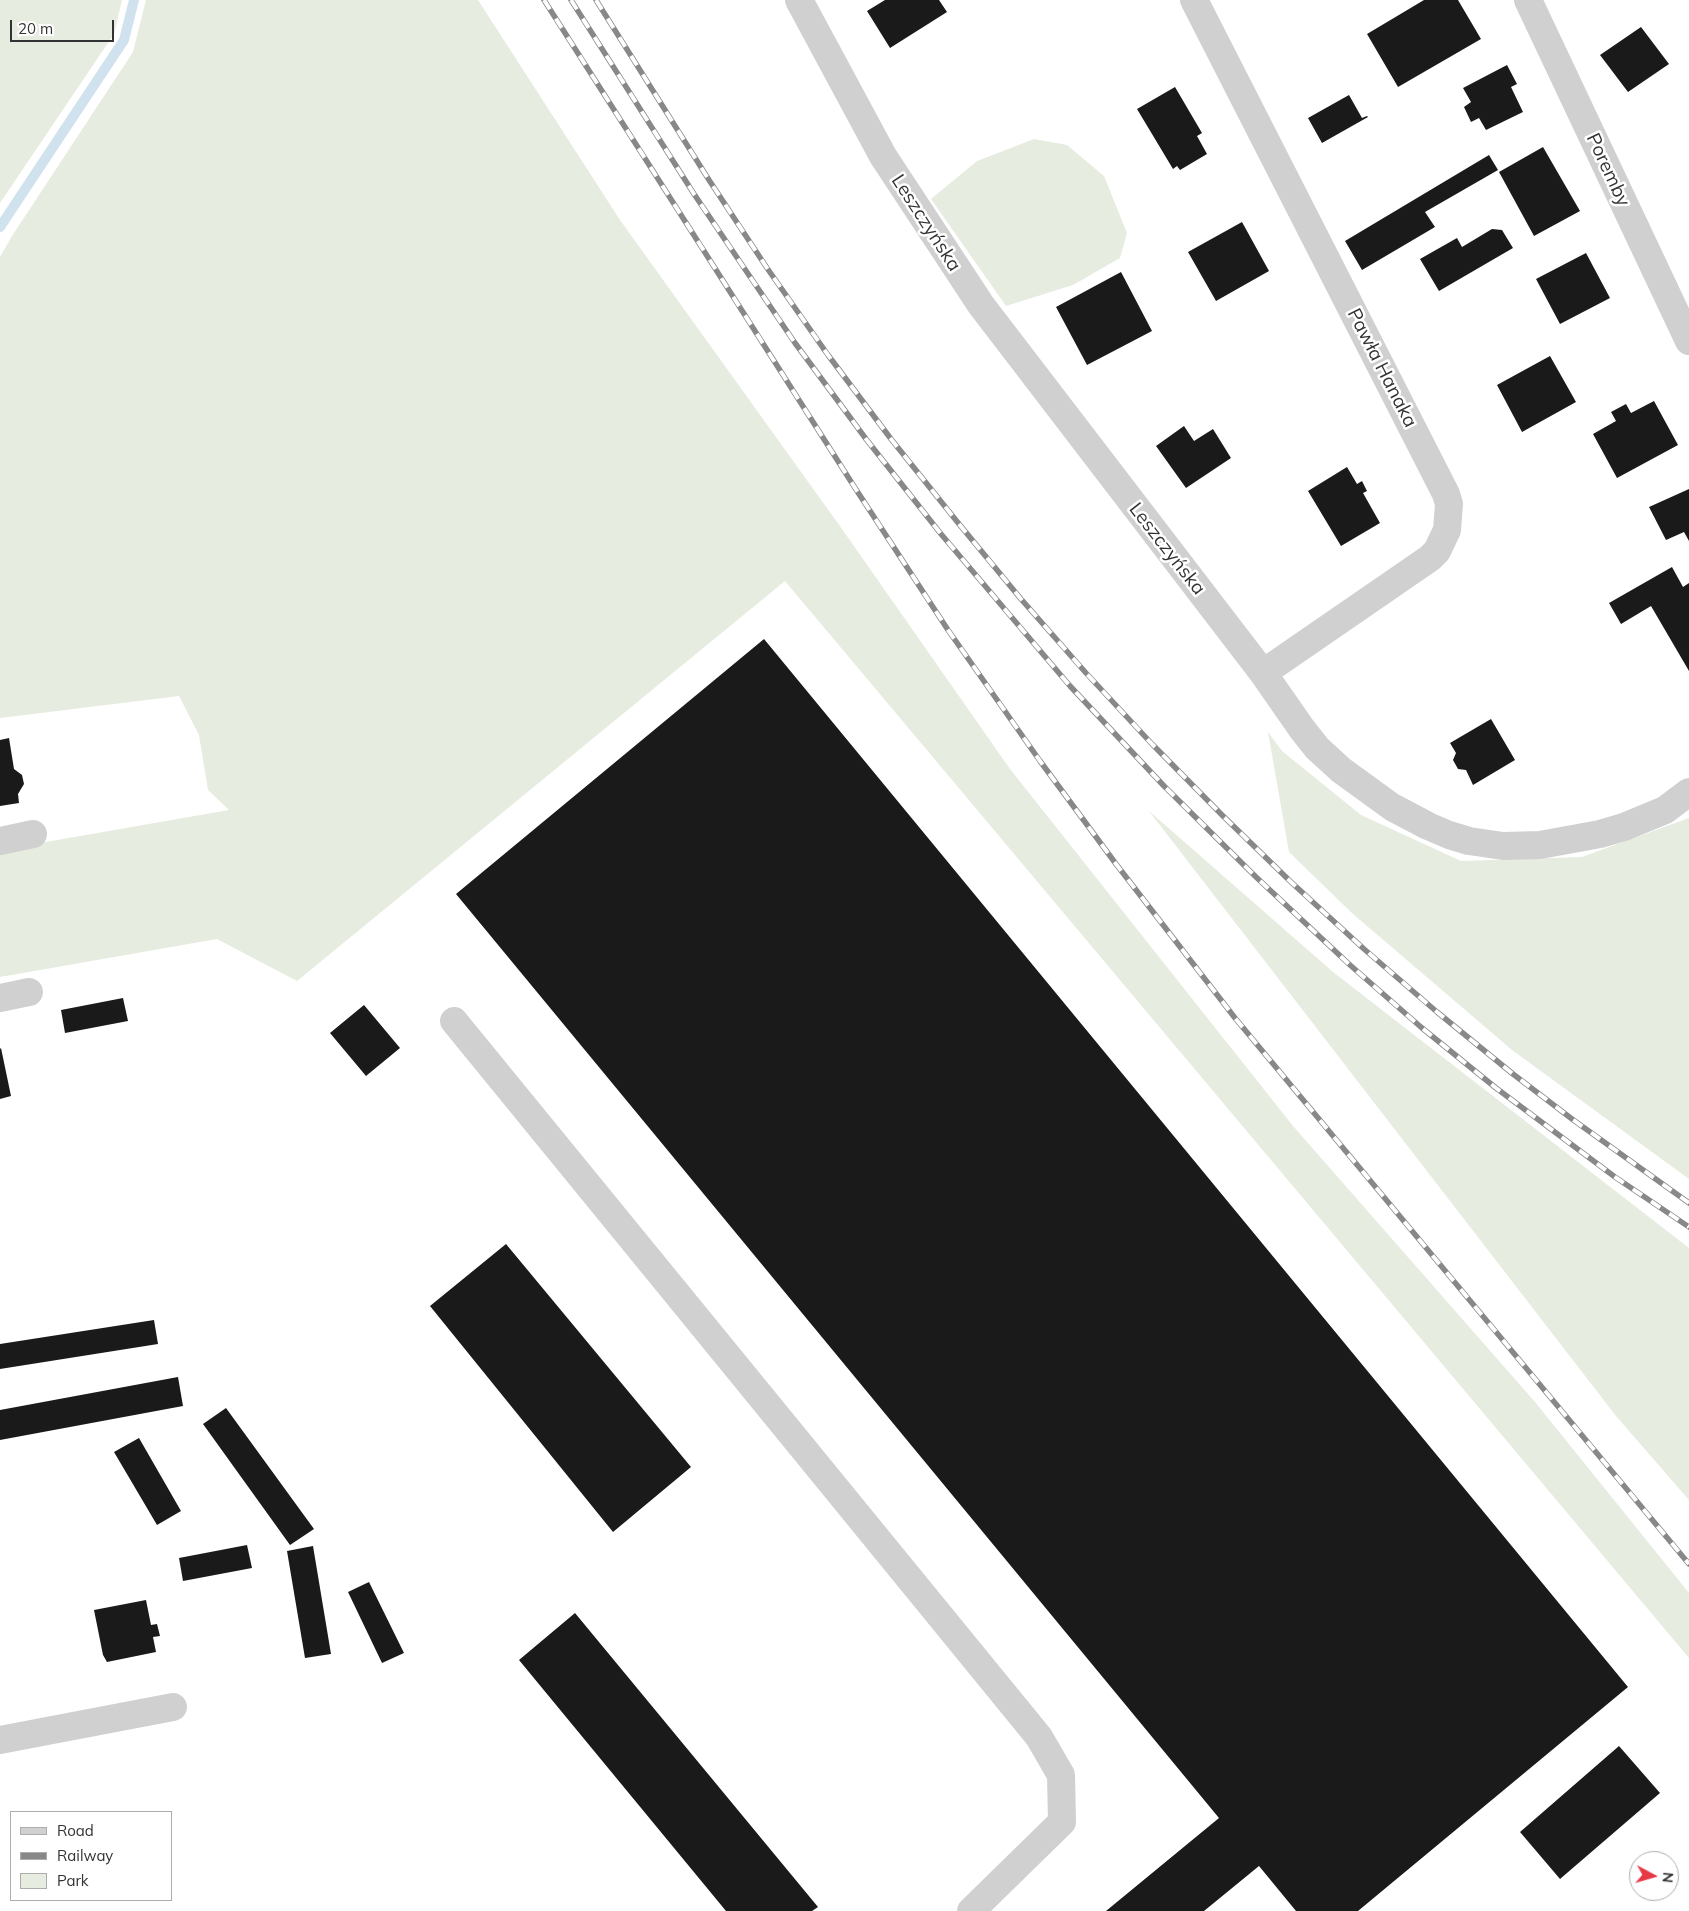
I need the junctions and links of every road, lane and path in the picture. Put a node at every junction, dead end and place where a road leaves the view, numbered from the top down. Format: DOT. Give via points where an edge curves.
graph roads {
  1 [pos="799,0"];
  2 [pos="1194,0"];
  3 [pos="1528,0"];
  4 [pos="1689,340"];
  5 [pos="1263,673"];
  6 [pos="1689,792"];
  7 [pos="33,834"];
  8 [pos="0,841"];
  9 [pos="29,992"];
  10 [pos="0,998"];
  11 [pos="454,1021"];
  12 [pos="173,1707"];
  13 [pos="0,1740"];
  14 [pos="971,1911"];
  1 -- 5 [label="street, Leszczyńska" via="883,156 981,305"];
  2 -- 5 [label="street, Pawła Hanaka" via="1449,504 1447,530 1430,558"];
  3 -- 4 [label="street, Poremby"];
  5 -- 6 [label="street, Leszczyńska" via="1317,748 1341,770 1392,807 1449,835 1488,845 1540,845 1600,834 1645,819 1665,810"];
  7 -- 8 [label="street"];
  9 -- 10 [label="street"];
  11 -- 14 [label="street" via="1039,1737 1061,1775 1062,1822"];
  12 -- 13 [label="street"];
}
